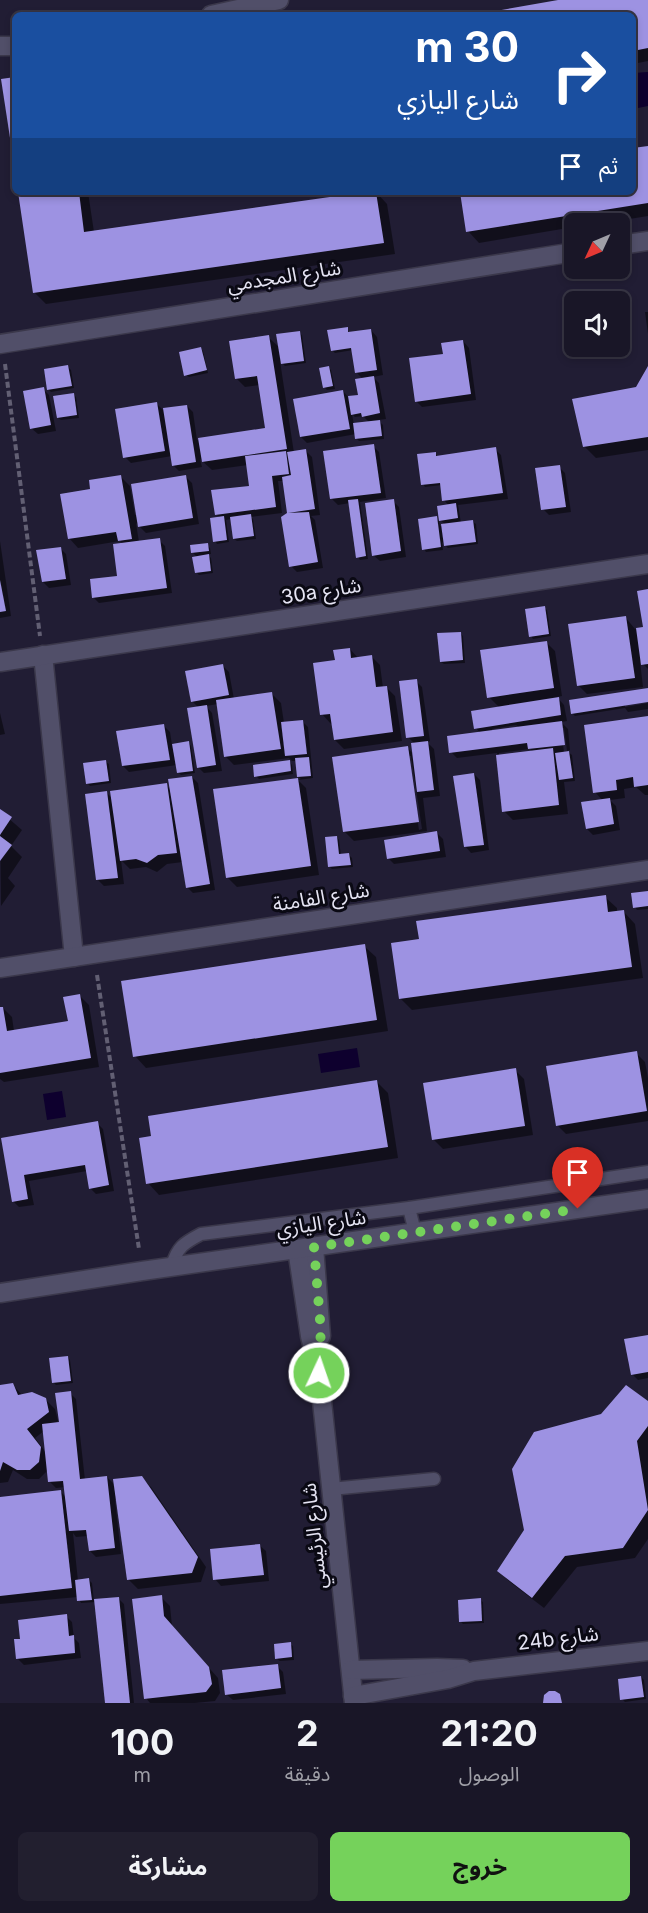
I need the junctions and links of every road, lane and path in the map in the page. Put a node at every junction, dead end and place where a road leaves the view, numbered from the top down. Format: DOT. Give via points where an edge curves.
graph roads {
  1 [pos="279,0"];
  2 [pos="225,12"];
  3 [pos="648,241"];
  4 [pos="630,244"];
  5 [pos="564,254"];
  6 [pos="1,343"];
  7 [pos="648,564"];
  8 [pos="43,655"];
  9 [pos="0,662"];
  10 [pos="648,870"];
  11 [pos="94,954"];
  12 [pos="74,957"];
  13 [pos="0,968"];
  14 [pos="648,1172"];
  15 [pos="648,1198"];
  16 [pos="409,1208"];
  17 [pos="414,1232"];
  18 [pos="306,1248"];
  19 [pos="172,1266"];
  20 [pos="142,1271"];
  21 [pos="0,1293"];
  22 [pos="434,1479"];
  23 [pos="331,1489"];
  24 [pos="648,1651"];
  25 [pos="351,1670"];
  26 [pos="474,1671"];
  27 [pos="354,1700"];
  1 -- 2 [label="street"];
  3 -- 4 [label="street"];
  5 -- 6 [label="street, شارع المجدمي"];
  6 -- 8 [label="path"];
  7 -- 8 [label="street, 30a شارع"];
  8 -- 9 [label="street, 30a شارع"];
  8 -- 12 [label="street"];
  10 -- 11 [label="street, شارع الفامنة"];
  11 -- 12 [label="street, شارع الفامنة"];
  11 -- 20 [label="path"];
  12 -- 13 [label="street, شارع الفامنة"];
  14 -- 16 [label="lane"];
  15 -- 17 [label="street, شارع اليازي"];
  16 -- 17 [label="lane"];
  16 -- 19 [label="lane" via="201,1234 186,1241 176,1252"];
  17 -- 18 [label="street, شارع اليازي"];
  18 -- 19 [label="street, شارع اليازي"];
  18 -- 23 [label="street, شارع الرئيسي" via="321,1343 318,1365"];
  19 -- 20 [label="street, شارع اليازي"];
  20 -- 21 [label="street, شارع اليازي"];
  22 -- 23 [label="lane"];
  23 -- 25 [label="street, شارع الرئيسي"];
  24 -- 26 [label="street, 24b شارع"];
  25 -- 26 [label="street, 24b شارع"];
  25 -- 27 [label="street, شارع الرئيسي"];
  26 -- 27 [label="street, 24b شارع"];
}
